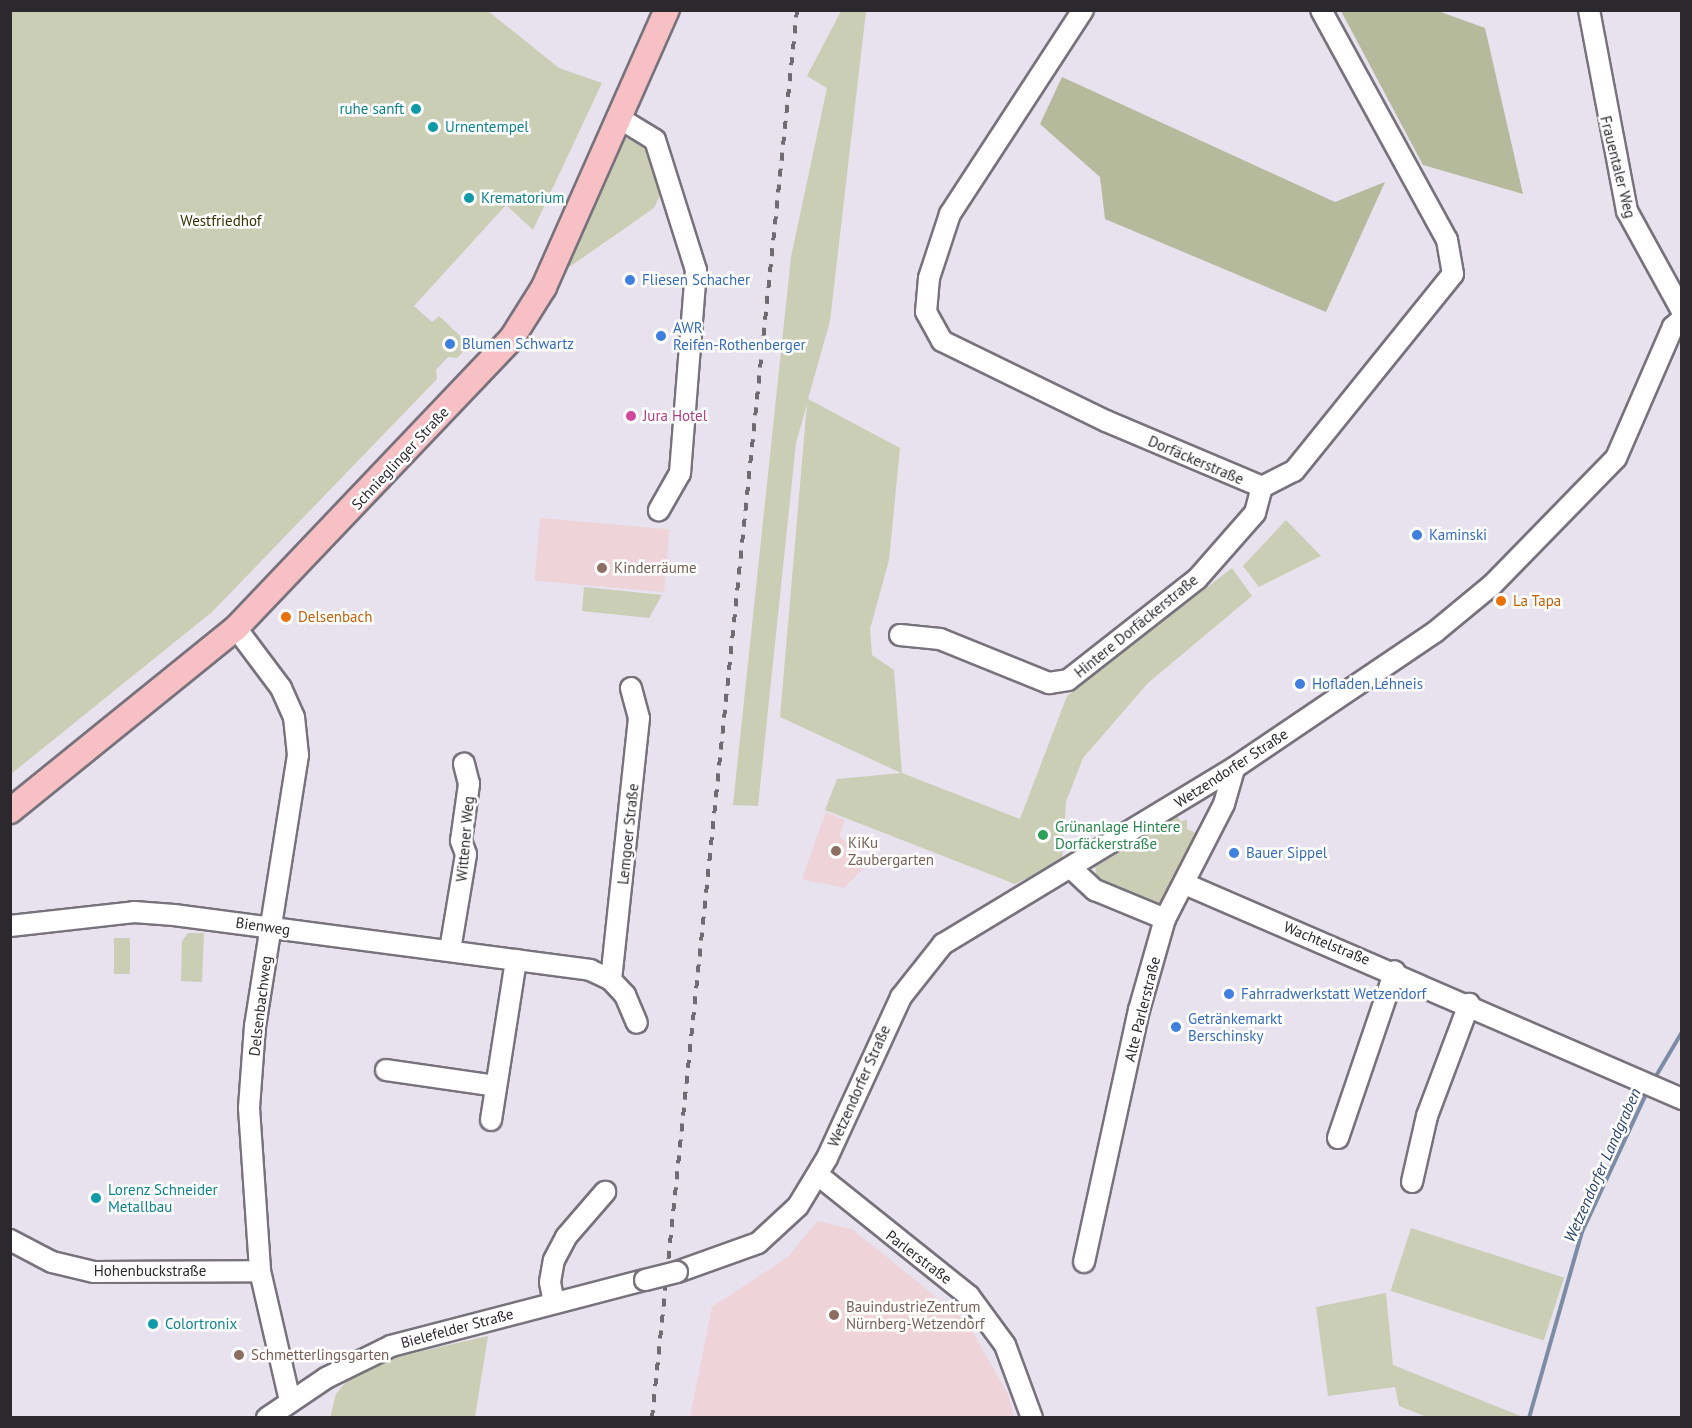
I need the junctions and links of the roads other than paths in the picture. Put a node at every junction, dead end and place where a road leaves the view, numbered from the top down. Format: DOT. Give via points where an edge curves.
graph roads {
  1 [pos="667,10"];
  2 [pos="1083,10"];
  3 [pos="1321,10"];
  4 [pos="1589,10"];
  5 [pos="619,118"];
  6 [pos="1682,311"];
  7 [pos="1682,319"];
  8 [pos="1262,487"];
  9 [pos="659,510"];
  10 [pos="236,628"];
  11 [pos="900,635"];
  12 [pos="631,688"];
  13 [pos="464,764"];
  14 [pos="1234,768"];
  15 [pos="10,812"];
  16 [pos="1071,868"];
  17 [pos="1185,884"];
  18 [pos="1165,919"];
  19 [pos="10,926"];
  20 [pos="270,927"];
  21 [pos="450,950"];
  22 [pos="516,960"];
  23 [pos="1395,971"];
  24 [pos="611,980"];
  25 [pos="1469,1004"];
  26 [pos="637,1023"];
  27 [pos="386,1070"];
  28 [pos="496,1086"];
  29 [pos="1682,1099"];
  30 [pos="491,1120"];
  31 [pos="1338,1138"];
  32 [pos="818,1175"];
  33 [pos="1412,1182"];
  34 [pos="605,1192"];
  35 [pos="10,1240"];
  36 [pos="1084,1262"];
  37 [pos="260,1271"];
  38 [pos="592,1294"];
  39 [pos="554,1303"];
  40 [pos="290,1401"];
  41 [pos="267,1418"];
  42 [pos="1032,1418"];
  1 -- 5 [label="main road, Schnieglinger Straße"];
  2 -- 8 [label="street, Dorfäckerstraße" via="950,214 928,278 926,312 942,341 1106,421"];
  3 -- 8 [label="street, Dorfäckerstraße" via="1447,240 1453,274 1294,471"];
  4 -- 6 [label="street, Frauentaler Weg" via="1627,211"];
  5 -- 9 [label="street" via="655,140 696,270 680,473"];
  5 -- 10 [label="main road, Schnieglinger Straße" via="544,287 512,338"];
  7 -- 14 [label="street, Wetzendorfer Straße" via="1673,327 1616,458 1571,509 1448,623"];
  8 -- 11 [label="street, Hintere Dorfäckerstraße" via="1255,513 1197,579 1068,680 1049,683 940,639"];
  10 -- 15 [label="main road, Schnieglinger Straße"];
  10 -- 20 [label="street, Delsenbachweg" via="281,688 294,717 298,755"];
  12 -- 24 [label="street, Lemgoer Straße" via="639,718"];
  13 -- 21 [label="street, Wittener Weg" via="469,784 461,841 466,854"];
  14 -- 16 [label="street, Wetzendorfer Straße"];
  14 -- 17 [label="street, Alte Parlerstraße" via="1229,793"];
  16 -- 18 [label="street" via="1095,890"];
  16 -- 32 [label="street, Wetzendorfer Straße" via="955,934 918,970 892,1014"];
  17 -- 18 [label="street, Alte Parlerstraße"];
  17 -- 23 [label="street, Wachtelstraße"];
  18 -- 36 [label="street, Alte Parlerstraße" via="1139,1010"];
  19 -- 20 [label="street, Bienweg" via="134,912"];
  20 -- 21 [label="street, Bienweg"];
  20 -- 37 [label="street, Delsenbachweg" via="249,1108"];
  21 -- 22 [label="street, Bienweg"];
  22 -- 24 [label="street, Bienweg" via="590,970"];
  22 -- 28 [label="street"];
  23 -- 25 [label="street, Wachtelstraße"];
  23 -- 31 [label="street"];
  24 -- 26 [label="street" via="625,995"];
  25 -- 29 [label="street, Wachtelstraße"];
  25 -- 33 [label="street" via="1427,1116"];
  27 -- 28 [label="street"];
  28 -- 30 [label="street"];
  32 -- 38 [label="street, Wetzendorfer Straße, bridge" via="789,1216 758,1243 677,1272"];
  32 -- 42 [label="street, Parlerstraße" via="969,1296 1005,1345"];
  34 -- 39 [label="street" via="566,1236 554,1260 550,1282"];
  35 -- 37 [label="street, Hohenbuckstraße" via="52,1262 94,1272"];
  37 -- 40 [label="street, Delsenbachweg"];
  38 -- 39 [label="street, Bielefelder Straße"];
  39 -- 40 [label="street, Bielefelder Straße" via="391,1346"];
  40 -- 41 [label="street, Bielefelder Straße"];
}
